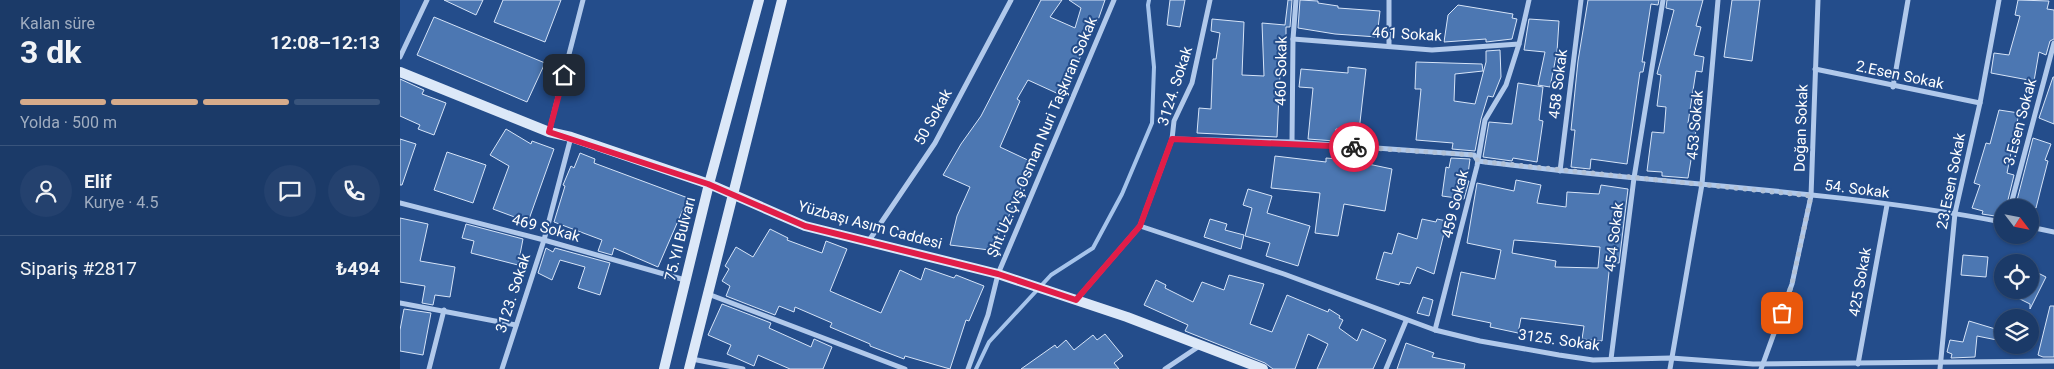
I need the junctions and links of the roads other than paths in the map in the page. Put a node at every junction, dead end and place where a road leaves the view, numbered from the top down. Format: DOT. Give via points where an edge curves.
graph roads {
  1 [pos="427,0"];
  2 [pos="583,0"];
  3 [pos="759,0"];
  4 [pos="782,0"];
  5 [pos="1011,0"];
  6 [pos="1114,0"];
  7 [pos="1210,0"];
  8 [pos="1296,0"];
  9 [pos="1390,0"];
  10 [pos="1529,0"];
  11 [pos="1581,0"];
  12 [pos="1663,0"];
  13 [pos="1718,0"];
  14 [pos="1818,0"];
  15 [pos="1908,0"];
  16 [pos="1999,0"];
  17 [pos="1293,39"];
  18 [pos="2054,43"];
  19 [pos="1519,44"];
  20 [pos="1389,46"];
  21 [pos="400,57"];
  22 [pos="1816,69"];
  23 [pos="400,72"];
  24 [pos="1893,87"];
  25 [pos="1980,103"];
  26 [pos="549,132"];
  27 [pos="571,137"];
  28 [pos="1172,139"];
  29 [pos="1292,142"];
  30 [pos="1478,161"];
  31 [pos="1560,170"];
  32 [pos="1634,178"];
  33 [pos="708,184"];
  34 [pos="1702,184"];
  35 [pos="734,194"];
  36 [pos="1811,196"];
  37 [pos="2012,199"];
  38 [pos="400,203"];
  39 [pos="1887,205"];
  40 [pos="1955,213"];
  41 [pos="1994,220"];
  42 [pos="1140,226"];
  43 [pos="2039,229"];
  44 [pos="2054,232"];
  45 [pos="544,240"];
  46 [pos="868,242"];
  47 [pos="998,274"];
  48 [pos="685,280"];
  49 [pos="708,294"];
  50 [pos="1076,300"];
  51 [pos="400,303"];
  52 [pos="444,310"];
  53 [pos="1406,320"];
  54 [pos="516,325"];
  55 [pos="1435,330"];
  56 [pos="1201,345"];
  57 [pos="1671,358"];
  58 [pos="1611,359"];
  59 [pos="2054,361"];
  60 [pos="690,364"];
  61 [pos="1858,364"];
  62 [pos="1761,366"];
  63 [pos="1941,366"];
  64 [pos="429,369"];
  65 [pos="502,369"];
  66 [pos="664,369"];
  67 [pos="743,369"];
  68 [pos="905,369"];
  69 [pos="968,369"];
  70 [pos="1165,369"];
  71 [pos="1263,369"];
  72 [pos="1386,369"];
  73 [pos="1670,369"];
  1 -- 21 [label="street"];
  2 -- 26 [label="street"];
  3 -- 33 [label="main road, 75.Yıl Bulvarı"];
  4 -- 35 [label="main road"];
  5 -- 46 [label="street, 50 Sokak" via="935,143"];
  6 -- 47 [label="street, Şht.Uz.Çvş.Osman Nuri Taşkıran Sokak"];
  7 -- 28 [label="street, 3124. Sokak" via="1199,58 1174,121"];
  8 -- 17 [label="street, 460 Sokak"];
  9 -- 20 [label="street"];
  10 -- 19 [label="street, 459 Sokak"];
  11 -- 31 [label="street, 458 Sokak"];
  12 -- 32 [label="street, 454 Sokak"];
  13 -- 34 [label="street, 453 Sokak"];
  14 -- 22 [label="street, Doğan Sokak"];
  15 -- 24 [label="street"];
  16 -- 25 [label="street, 23.Esen Sokak"];
  17 -- 20 [label="street, 461 Sokak"];
  17 -- 29 [label="street, 460 Sokak"];
  18 -- 37 [label="street, 3.Esen Sokak"];
  19 -- 20 [label="street, 461 Sokak" via="1432,50"];
  19 -- 30 [label="street, 459 Sokak" via="1506,85 1485,120"];
  22 -- 24 [label="street, 2.Esen Sokak"];
  22 -- 36 [label="street, Doğan Sokak"];
  23 -- 26 [label="main road, Yüzbaşı Asım Caddesi"];
  24 -- 25 [label="street, 2.Esen Sokak"];
  25 -- 40 [label="street, 23.Esen Sokak"];
  26 -- 27 [label="main road, Yüzbaşı Asım Caddesi"];
  27 -- 33 [label="main road, Yüzbaşı Asım Caddesi"];
  27 -- 45 [label="street, 3123. Sokak"];
  28 -- 29 [label="street, 54. Sokak"];
  28 -- 42 [label="street, 3124. Sokak"];
  29 -- 30 [label="street, 54. Sokak" via="1474,155"];
  30 -- 31 [label="street, 54. Sokak"];
  30 -- 55 [label="street, 459 Sokak"];
  31 -- 32 [label="street, 54. Sokak"];
  32 -- 34 [label="street, 54. Sokak"];
  32 -- 58 [label="street, 454 Sokak"];
  33 -- 35 [label="main road, Yüzbaşı Asım Caddesi"];
  33 -- 48 [label="main road, 75.Yıl Bulvarı"];
  34 -- 36 [label="street, 54. Sokak"];
  34 -- 57 [label="street, 453 Sokak"];
  35 -- 46 [label="main road, Yüzbaşı Asım Caddesi" via="805,226"];
  35 -- 49 [label="main road"];
  36 -- 39 [label="street, 54. Sokak"];
  36 -- 62 [label="street, Doğan Sokak" via="1792,284"];
  38 -- 45 [label="street, 469 Sokak"];
  39 -- 40 [label="street, 54. Sokak"];
  39 -- 61 [label="street, 425 Sokak"];
  40 -- 41 [label="street, 54. Sokak"];
  40 -- 63 [label="street, 23.Esen Sokak"];
  42 -- 50 [label="street, 3124. Sokak"];
  42 -- 53 [label="street, 3125. Sokak" via="1284,274"];
  43 -- 44 [label="street"];
  45 -- 48 [label="street, 469 Sokak"];
  45 -- 54 [label="street, 3123. Sokak"];
  46 -- 47 [label="main road, Yüzbaşı Asım Caddesi"];
  47 -- 50 [label="main road, Yüzbaşı Asım Caddesi"];
  47 -- 69 [label="street, Şht.Uz.Çvş.Osman Nuri Taşkıran Sokak" via="988,314"];
  48 -- 66 [label="main road, 75.Yıl Bulvarı"];
  49 -- 60 [label="main road"];
  49 -- 68 [label="street"];
  50 -- 56 [label="main road, Yüzbaşı Asım Caddesi"];
  51 -- 52 [label="street"];
  52 -- 54 [label="street"];
  52 -- 64 [label="street"];
  53 -- 55 [label="street, 3125. Sokak"];
  53 -- 72 [label="street"];
  54 -- 65 [label="street, 3123. Sokak"];
  55 -- 58 [label="street, 3125. Sokak" via="1550,353 1593,360"];
  56 -- 70 [label="street"];
  56 -- 71 [label="main road, Yüzbaşı Asım Caddesi"];
  57 -- 58 [label="street, 3125. Sokak"];
  57 -- 62 [label="street, 3125. Sokak"];
  57 -- 73 [label="street, 453 Sokak"];
  59 -- 63 [label="street, 3125. Sokak"];
  60 -- 67 [label="street"];
  61 -- 62 [label="street, 3125. Sokak"];
  61 -- 63 [label="street, 3125. Sokak"];
}
